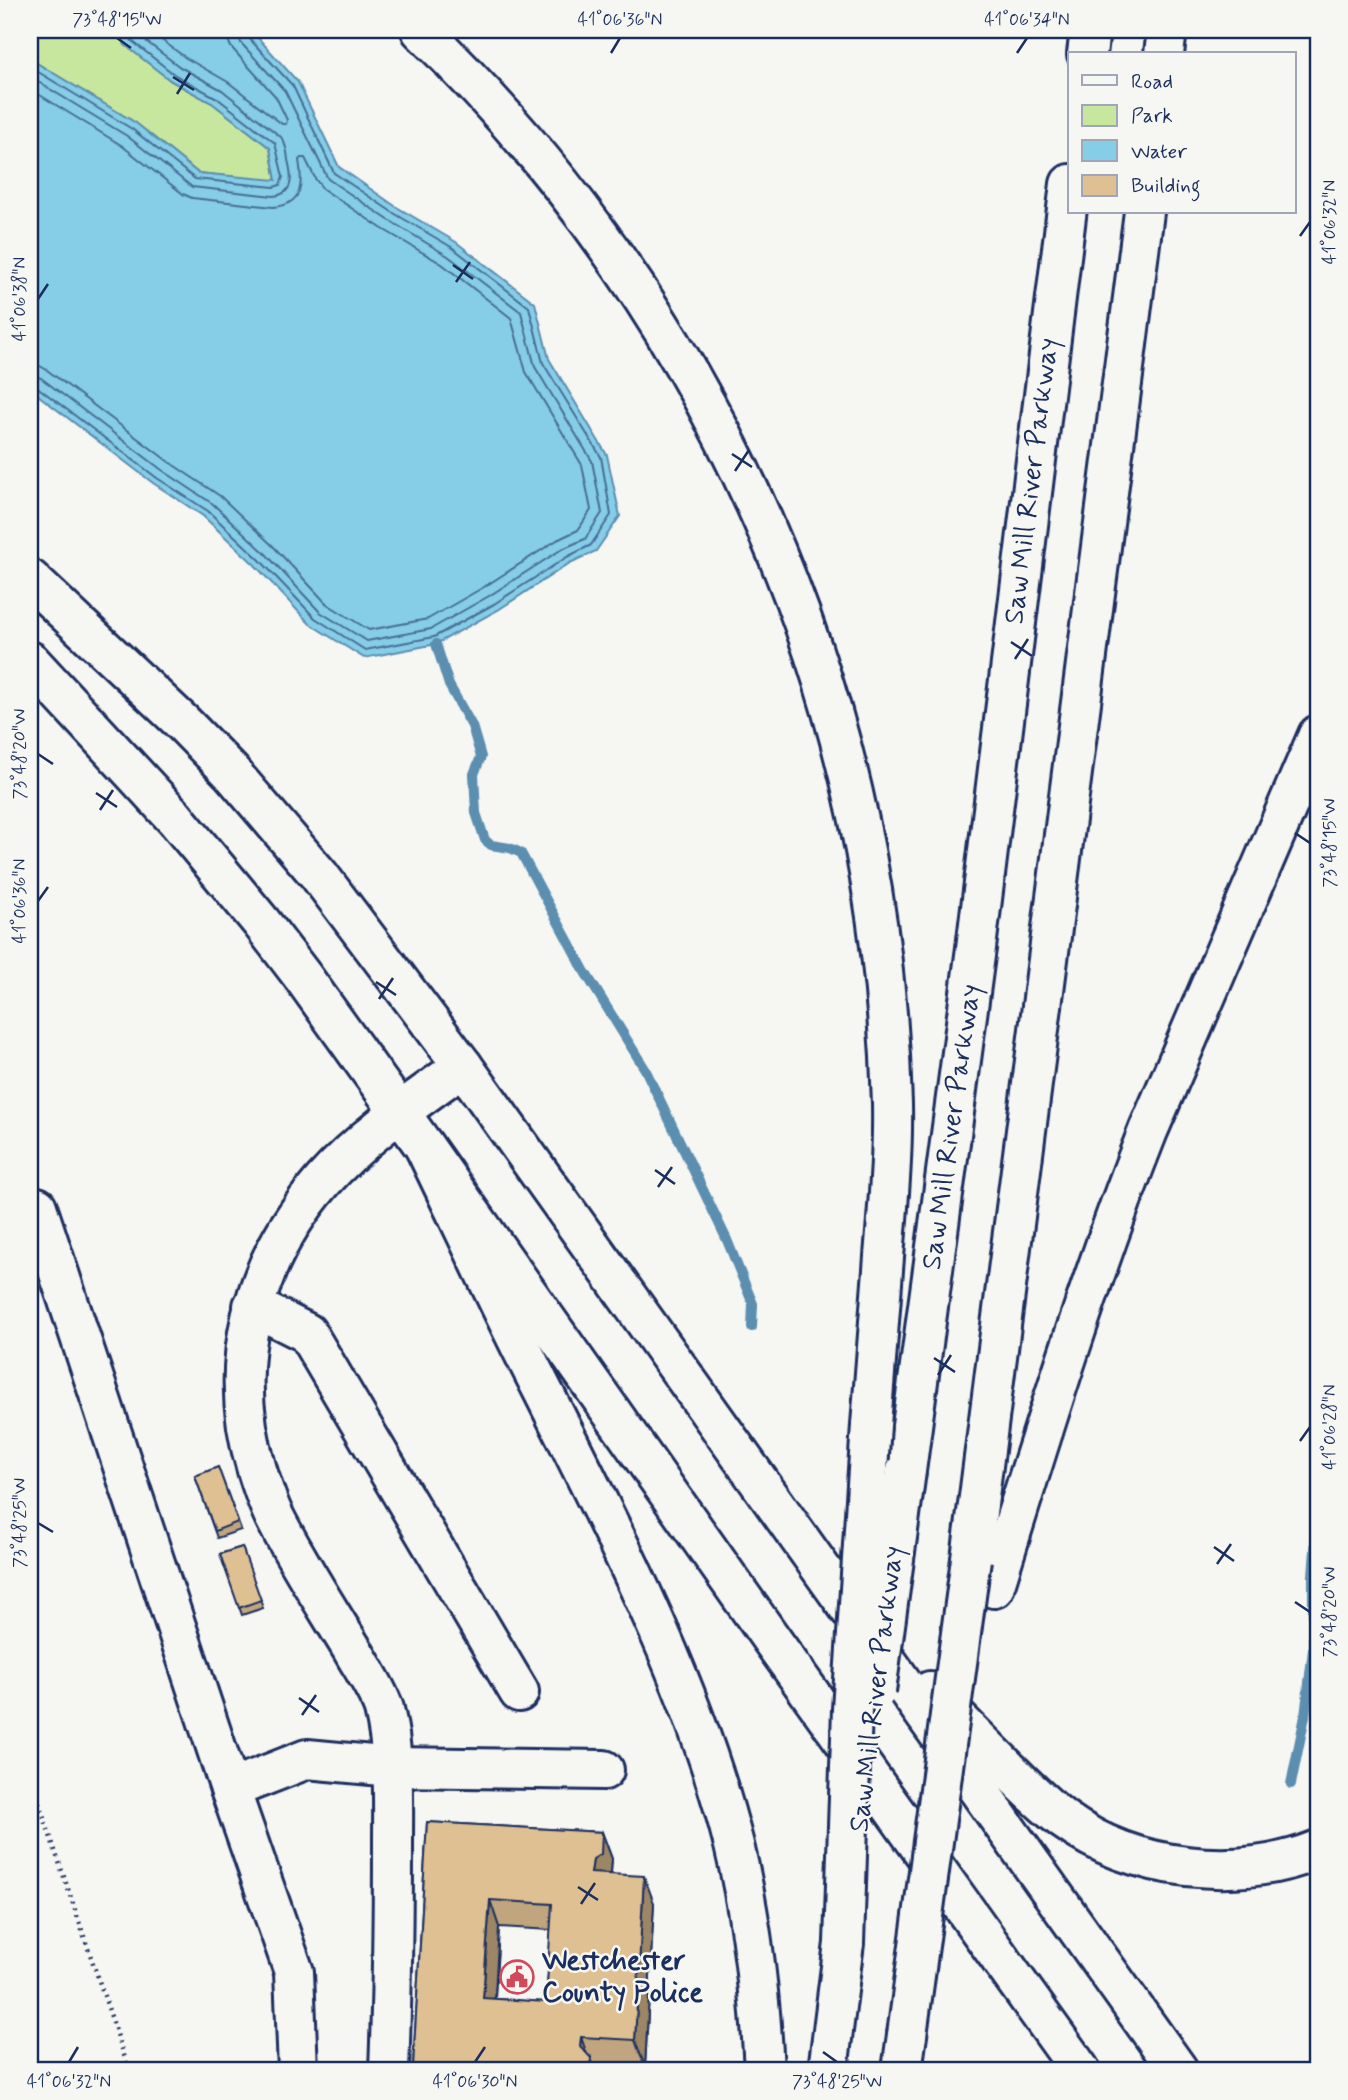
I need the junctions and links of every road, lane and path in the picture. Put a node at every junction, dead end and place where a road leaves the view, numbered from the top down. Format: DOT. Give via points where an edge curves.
graph roads {
  1 [pos="421,30"];
  2 [pos="1090,30"];
  3 [pos="1167,30"];
  4 [pos="1087,52"];
  5 [pos="1164,52"];
  6 [pos="1068,200"];
  7 [pos="1144,214"];
  8 [pos="30,579"];
  9 [pos="30,661"];
  10 [pos="1318,735"];
  11 [pos="463,1066"];
  12 [pos="400,1112"];
  13 [pos="424,1146"];
  14 [pos="37,1207"];
  15 [pos="253,1306"];
  16 [pos="982,1573"];
  17 [pos="852,1613"];
  18 [pos="519,1692"];
  19 [pos="393,1767"];
  20 [pos="604,1770"];
  21 [pos="30,1776"];
  22 [pos="230,1789"];
  23 [pos="1318,1850"];
  24 [pos="844,1943"];
  25 [pos="905,2052"];
  26 [pos="129,2070"];
  27 [pos="298,2070"];
  28 [pos="389,2070"];
  29 [pos="764,2070"];
  30 [pos="828,2070"];
  31 [pos="1080,2070"];
  32 [pos="1178,2070"];
  1 -- 24 [label="main road, bridge" via="553,173 607,244 663,328 712,414 794,597 825,687 866,854 883,971 892,1107 852,1709"];
  2 -- 4 [label="main road"];
  3 -- 5 [label="main road"];
  6 -- 24 [label="main road, Saw Mill River Parkway, bridge" via="976,948"];
  7 -- 16 [label="main road"];
  8 -- 11 [label="main road" via="232,772 319,875"];
  9 -- 12 [label="main road" via="218,869"];
  10 -- 16 [label="main road" via="1148,1131"];
  11 -- 12 [label="main road"];
  11 -- 17 [label="main road"];
  12 -- 13 [label="main road"];
  12 -- 15 [label="main road" via="326,1178 302,1207 279,1242"];
  13 -- 29 [label="main road" via="608,1519 694,1718 740,1875 756,1969"];
  13 -- 31 [label="main road"];
  14 -- 22 [label="main road"];
  15 -- 18 [label="main road" via="307,1333"];
  15 -- 19 [label="main road" via="244,1379 252,1454 273,1515 383,1707"];
  16 -- 25 [label="main road, bridge" via="947,1736"];
  17 -- 23 [label="main road" via="1041,1801 1088,1835 1137,1855 1197,1866 1267,1865"];
  17 -- 32 [label="main road"];
  19 -- 20 [label="main road"];
  19 -- 22 [label="main road" via="307,1759"];
  19 -- 28 [label="main road"];
  21 -- 26 [label="path"];
  22 -- 27 [label="main road" via="294,1972"];
  24 -- 30 [label="main road, Saw Mill River Parkway"];
}
